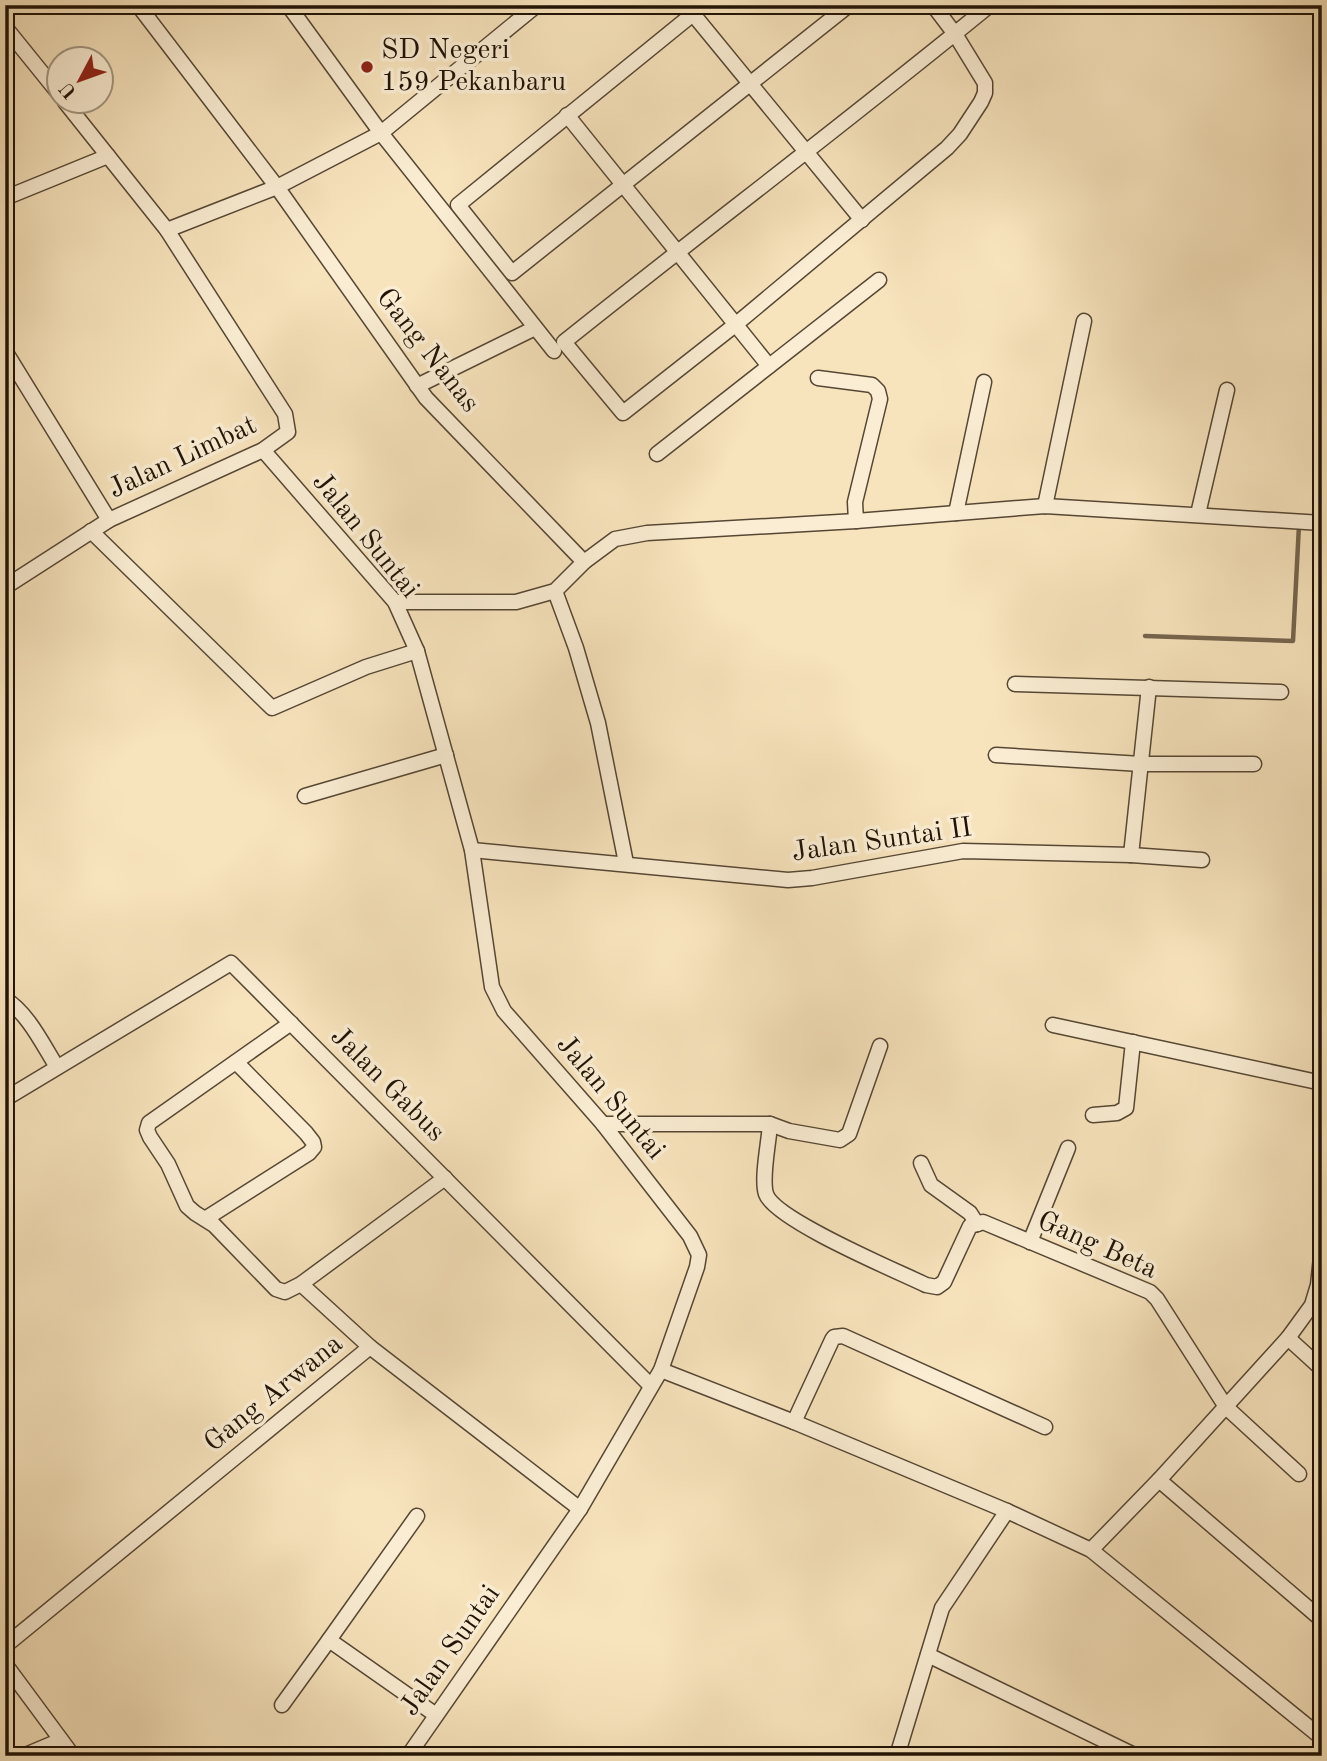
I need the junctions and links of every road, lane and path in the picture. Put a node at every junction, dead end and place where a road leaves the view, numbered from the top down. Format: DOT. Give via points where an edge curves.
graph roads {
  1 [pos="138,5"];
  2 [pos="288,5"];
  3 [pos="537,5"];
  4 [pos="849,5"];
  5 [pos="933,5"];
  6 [pos="990,5"];
  7 [pos="699,10"];
  8 [pos="5,27"];
  9 [pos="955,34"];
  10 [pos="46,78"];
  11 [pos="749,84"];
  12 [pos="76,116"];
  13 [pos="567,116"];
  14 [pos="381,133"];
  15 [pos="806,152"];
  16 [pos="108,156"];
  17 [pos="622,185"];
  18 [pos="277,187"];
  19 [pos="5,198"];
  20 [pos="862,220"];
  21 [pos="167,230"];
  22 [pos="676,253"];
  23 [pos="879,280"];
  24 [pos="1084,321"];
  25 [pos="735,325"];
  26 [pos="535,328"];
  27 [pos="5,351"];
  28 [pos="554,351"];
  29 [pos="769,366"];
  30 [pos="818,378"];
  31 [pos="984,382"];
  32 [pos="417,386"];
  33 [pos="1227,390"];
  34 [pos="262,450"];
  35 [pos="657,454"];
  36 [pos="1045,506"];
  37 [pos="956,513"];
  38 [pos="1198,514"];
  39 [pos="108,520"];
  40 [pos="856,521"];
  41 [pos="1322,523"];
  42 [pos="90,531"];
  43 [pos="584,562"];
  44 [pos="5,587"];
  45 [pos="555,591"];
  46 [pos="395,602"];
  47 [pos="417,651"];
  48 [pos="1015,684"];
  49 [pos="1149,687"];
  50 [pos="1281,692"];
  51 [pos="446,755"];
  52 [pos="996,755"];
  53 [pos="1141,764"];
  54 [pos="1254,764"];
  55 [pos="305,796"];
  56 [pos="472,850"];
  57 [pos="1131,855"];
  58 [pos="1202,860"];
  59 [pos="626,863"];
  60 [pos="5,999"];
  61 [pos="292,1023"];
  62 [pos="1053,1025"];
  63 [pos="1133,1042"];
  64 [pos="880,1046"];
  65 [pos="236,1062"];
  66 [pos="57,1067"];
  67 [pos="1322,1083"];
  68 [pos="5,1099"];
  69 [pos="1093,1115"];
  70 [pos="603,1124"];
  71 [pos="770,1124"];
  72 [pos="1068,1148"];
  73 [pos="921,1163"];
  74 [pos="445,1178"];
  75 [pos="205,1219"];
  76 [pos="977,1224"];
  77 [pos="1030,1241"];
  78 [pos="1322,1248"];
  79 [pos="301,1284"];
  80 [pos="1288,1338"];
  81 [pos="370,1347"];
  82 [pos="1322,1369"];
  83 [pos="661,1370"];
  84 [pos="651,1386"];
  85 [pos="1226,1407"];
  86 [pos="794,1422"];
  87 [pos="1045,1427"];
  88 [pos="1299,1474"];
  89 [pos="1159,1480"];
  90 [pos="580,1509"];
  91 [pos="1007,1511"];
  92 [pos="417,1516"];
  93 [pos="1091,1550"];
  94 [pos="1322,1620"];
  95 [pos="328,1640"];
  96 [pos="5,1647"];
  97 [pos="928,1655"];
  98 [pos="5,1664"];
  99 [pos="282,1705"];
  100 [pos="436,1715"];
  101 [pos="1322,1738"];
  102 [pos="61,1740"];
  103 [pos="1134,1755"];
  104 [pos="23,1756"];
  105 [pos="73,1756"];
  106 [pos="408,1756"];
  107 [pos="897,1756"];
  1 -- 18 [label="street, Gang Nanas"];
  2 -- 14 [label="street"];
  3 -- 14 [label="street"];
  4 -- 11 [label="street"];
  5 -- 9 [label="street"];
  6 -- 9 [label="street"];
  7 -- 11 [label="street"];
  7 -- 13 [label="street"];
  8 -- 10 [label="street"];
  9 -- 15 [label="street"];
  9 -- 20 [label="street" via="985,83 981,102 947,148"];
  11 -- 15 [label="street"];
  11 -- 17 [label="street"];
  12 -- 16 [label="street"];
  13 -- 17 [label="street"];
  13 -- 17 [label="street" via="458,205 504,264 512,273"];
  14 -- 18 [label="street"];
  14 -- 26 [label="street"];
  15 -- 20 [label="street"];
  15 -- 22 [label="street"];
  16 -- 19 [label="street"];
  16 -- 21 [label="street"];
  17 -- 22 [label="street"];
  18 -- 21 [label="street"];
  18 -- 32 [label="street, Gang Nanas"];
  20 -- 25 [label="street"];
  21 -- 34 [label="street, Jalan Limbat" via="285,414 288,432"];
  22 -- 25 [label="street"];
  22 -- 25 [label="street" via="564,342 622,413"];
  23 -- 29 [label="street"];
  24 -- 36 [label="street"];
  25 -- 29 [label="street"];
  26 -- 28 [label="street"];
  26 -- 32 [label="street"];
  27 -- 39 [label="street"];
  29 -- 35 [label="street"];
  30 -- 40 [label="street" via="872,385 878,391 880,399 855,502"];
  31 -- 37 [label="street"];
  32 -- 43 [label="street, Gang Nanas"];
  33 -- 38 [label="street"];
  34 -- 39 [label="street, Jalan Limbat"];
  34 -- 46 [label="street, Jalan Suntai"];
  36 -- 37 [label="street"];
  36 -- 38 [label="street"];
  37 -- 40 [label="street"];
  38 -- 41 [label="street"];
  39 -- 42 [label="street, Jalan Limbat"];
  40 -- 43 [label="street" via="630,535 615,539"];
  42 -- 44 [label="street, Jalan Limbat"];
  42 -- 47 [label="street" via="272,708 366,667"];
  43 -- 45 [label="street"];
  45 -- 46 [label="street" via="507,603"];
  45 -- 59 [label="street" via="598,723"];
  46 -- 47 [label="street, Jalan Suntai"];
  47 -- 51 [label="street, Jalan Suntai"];
  48 -- 49 [label="street"];
  49 -- 50 [label="street"];
  49 -- 53 [label="street"];
  51 -- 55 [label="street"];
  51 -- 56 [label="street, Jalan Suntai"];
  52 -- 53 [label="street"];
  53 -- 54 [label="street"];
  53 -- 57 [label="street"];
  56 -- 59 [label="street, Jalan Suntai II"];
  56 -- 70 [label="street, Jalan Suntai" via="497,1000"];
  57 -- 58 [label="street, Jalan Suntai II"];
  57 -- 59 [label="street, Jalan Suntai II" via="963,851 788,880"];
  60 -- 66 [label="street" via="31,1026"];
  61 -- 65 [label="street"];
  61 -- 66 [label="street, Jalan Gabus" via="231,963"];
  61 -- 74 [label="street, Jalan Gabus"];
  62 -- 63 [label="street"];
  63 -- 67 [label="street"];
  63 -- 69 [label="street" via="1126,1108"];
  64 -- 71 [label="street" via="845,1138"];
  65 -- 75 [label="street" via="149,1123 147,1130 169,1164 181,1196"];
  65 -- 75 [label="street" via="306,1133 314,1147"];
  66 -- 68 [label="street, Jalan Gabus"];
  70 -- 71 [label="street"];
  70 -- 83 [label="street, Jalan Suntai" via="690,1236 699,1255"];
  71 -- 76 [label="street" via="768,1200 832,1241 937,1287 944,1282 970,1226"];
  72 -- 77 [label="street"];
  73 -- 76 [label="street" via="931,1185 970,1213"];
  74 -- 79 [label="street"];
  74 -- 84 [label="street, Jalan Gabus"];
  75 -- 79 [label="street" via="276,1289 285,1292"];
  76 -- 77 [label="street, Gang Beta" via="983,1222"];
  77 -- 85 [label="street, Gang Beta" via="1150,1293"];
  78 -- 80 [label="street" via="1312,1305"];
  79 -- 81 [label="street"];
  80 -- 82 [label="street"];
  80 -- 85 [label="street"];
  81 -- 90 [label="street, Gang Arwana"];
  81 -- 96 [label="street, Gang Arwana"];
  83 -- 84 [label="street, Jalan Suntai"];
  83 -- 86 [label="street"];
  84 -- 90 [label="street, Jalan Suntai"];
  85 -- 88 [label="street, Gang Beta"];
  85 -- 89 [label="street"];
  86 -- 87 [label="street" via="832,1340 843,1336"];
  86 -- 91 [label="street"];
  89 -- 93 [label="street"];
  89 -- 94 [label="street"];
  90 -- 100 [label="street, Jalan Suntai"];
  91 -- 93 [label="street"];
  91 -- 97 [label="street" via="943,1608"];
  92 -- 95 [label="street"];
  93 -- 101 [label="street"];
  95 -- 99 [label="street"];
  95 -- 100 [label="street"];
  97 -- 103 [label="street"];
  97 -- 107 [label="street"];
  98 -- 102 [label="street"];
  100 -- 106 [label="street, Jalan Suntai"];
  102 -- 104 [label="street"];
  102 -- 105 [label="street"];
}
